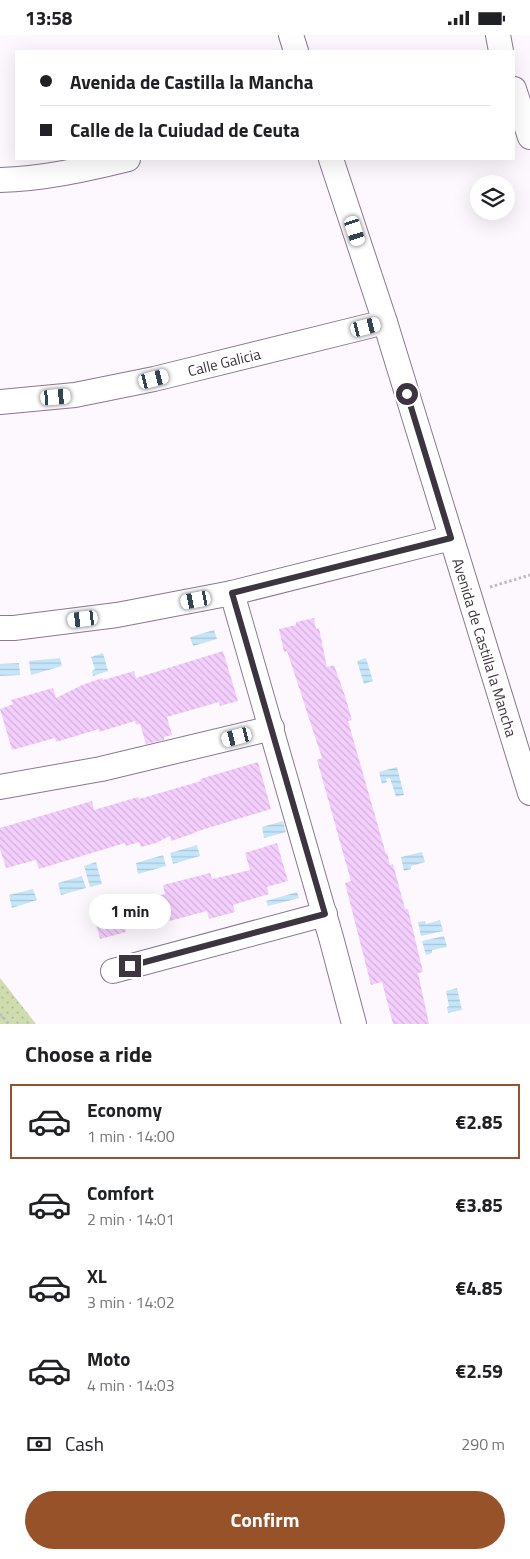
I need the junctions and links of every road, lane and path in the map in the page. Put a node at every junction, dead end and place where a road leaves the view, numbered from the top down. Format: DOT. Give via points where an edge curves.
graph roads {
  1 [pos="291,35"];
  2 [pos="498,35"];
  3 [pos="296,50"];
  4 [pos="501,50"];
  5 [pos="515,92"];
  6 [pos="530,137"];
  7 [pos="124,160"];
  8 [pos="331,160"];
  9 [pos="0,180"];
  10 [pos="386,322"];
  11 [pos="0,401"];
  12 [pos="451,538"];
  13 [pos="530,575"];
  14 [pos="232,593"];
  15 [pos="468,593"];
  16 [pos="0,628"];
  17 [pos="272,728"];
  18 [pos="0,787"];
  19 [pos="530,793"];
  20 [pos="325,914"];
  21 [pos="113,971"];
  22 [pos="0,1014"];
  23 [pos="9,1024"];
  24 [pos="354,1024"];
  1 -- 3 [label="street"];
  2 -- 4 [label="street"];
  5 -- 6 [label="street"];
  7 -- 9 [label="street" via="91,168"];
  8 -- 10 [label="street, Avenida de Castilla la Mancha"];
  10 -- 11 [label="street, Calle Galicia" via="154,379 75,395"];
  10 -- 12 [label="street, Avenida de Castilla la Mancha"];
  12 -- 14 [label="street"];
  12 -- 15 [label="street, Avenida de Castilla la Mancha"];
  13 -- 15 [label="path"];
  14 -- 16 [label="street" via="118,615"];
  14 -- 17 [label="street"];
  15 -- 19 [label="street, Avenida de Castilla la Mancha"];
  17 -- 18 [label="street" via="100,769"];
  17 -- 20 [label="street"];
  20 -- 21 [label="street"];
  20 -- 24 [label="street"];
  22 -- 23 [label="path"];
}
